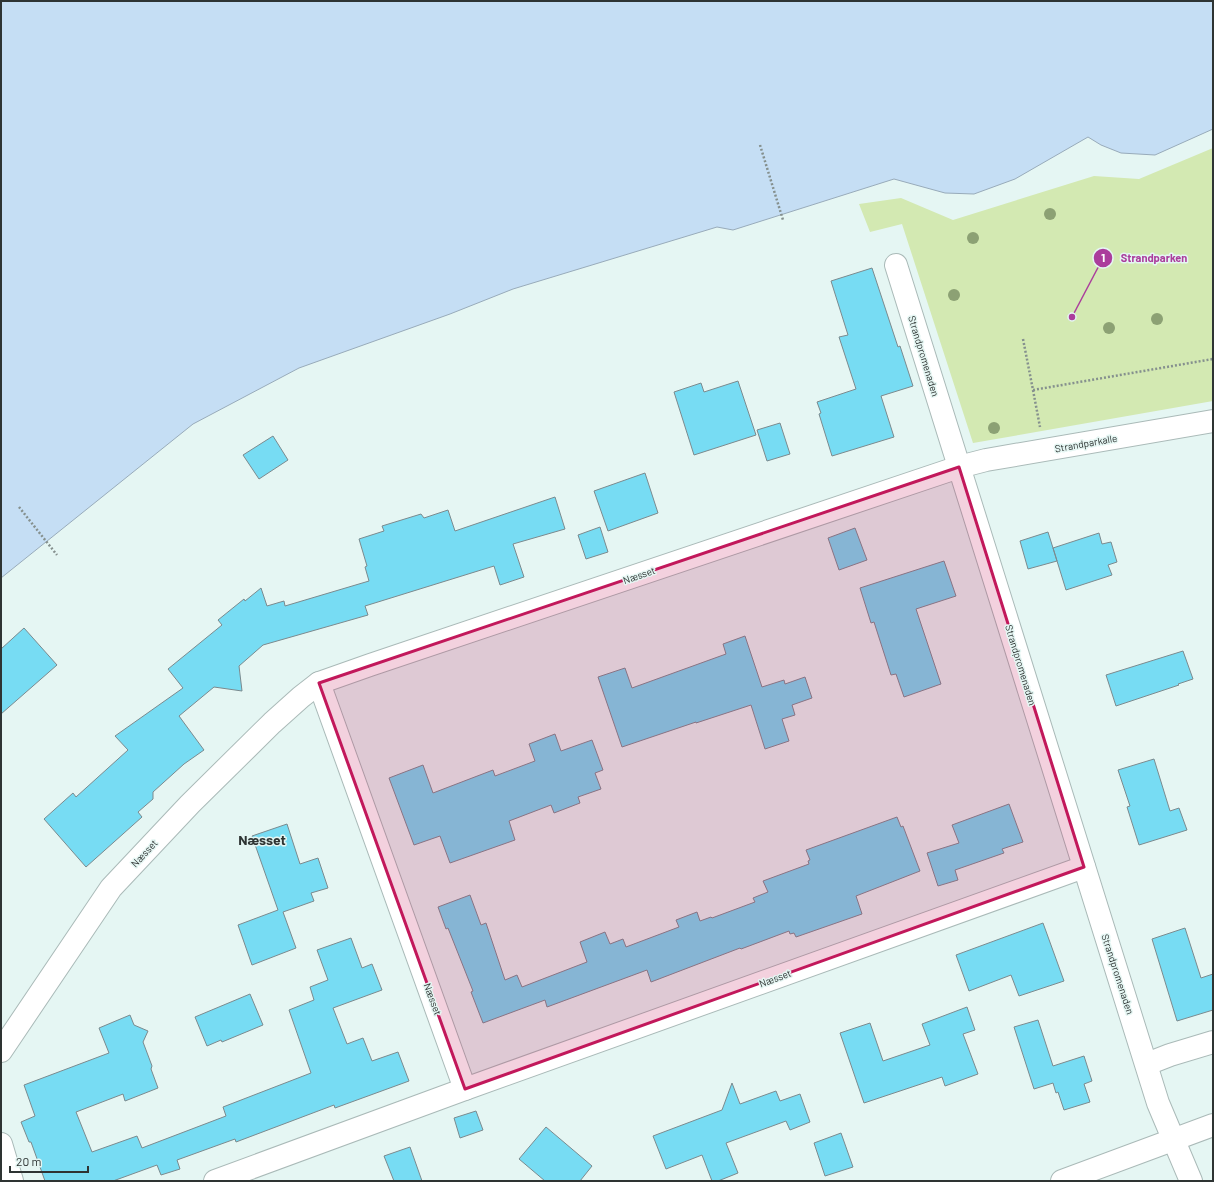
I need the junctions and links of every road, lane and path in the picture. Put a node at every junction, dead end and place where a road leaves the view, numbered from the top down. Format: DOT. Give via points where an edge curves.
graph roads {
  1 [pos="760,145"];
  2 [pos="783,220"];
  3 [pos="896,265"];
  4 [pos="1023,339"];
  5 [pos="1213,359"];
  6 [pos="1033,390"];
  7 [pos="1213,421"];
  8 [pos="1044,450"];
  9 [pos="959,467"];
  10 [pos="19,507"];
  11 [pos="57,554"];
  12 [pos="319,684"];
  13 [pos="1084,867"];
  14 [pos="1213,1042"];
  15 [pos="1,1051"];
  16 [pos="1147,1064"];
  17 [pos="465,1089"];
  18 [pos="1213,1125"];
  19 [pos="1173,1140"];
  20 [pos="1,1144"];
  21 [pos="12,1181"];
  22 [pos="215,1181"];
  23 [pos="1062,1181"];
  24 [pos="1191,1181"];
  1 -- 2 [label="path"];
  3 -- 9 [label="street, Strandpromenaden"];
  4 -- 6 [label="path"];
  5 -- 6 [label="path"];
  6 -- 8 [label="path"];
  7 -- 8 [label="street, Strandparkalle"];
  8 -- 9 [label="street, Strandparkalle"];
  9 -- 12 [label="street, Næsset" via="377,662"];
  9 -- 13 [label="street, Strandpromenaden"];
  10 -- 11 [label="path"];
  12 -- 15 [label="street, Næsset" via="272,723 190,804 111,888"];
  12 -- 17 [label="street, Næsset"];
  13 -- 16 [label="street, Strandpromenaden"];
  13 -- 17 [label="street, Næsset"];
  14 -- 16 [label="street"];
  16 -- 19 [label="street, Strandpromenaden" via="1158,1103"];
  17 -- 22 [label="street, Næsset"];
  18 -- 19 [label="street"];
  19 -- 23 [label="street"];
  19 -- 24 [label="street, Strandpromenaden"];
  20 -- 21 [label="street"];
}
